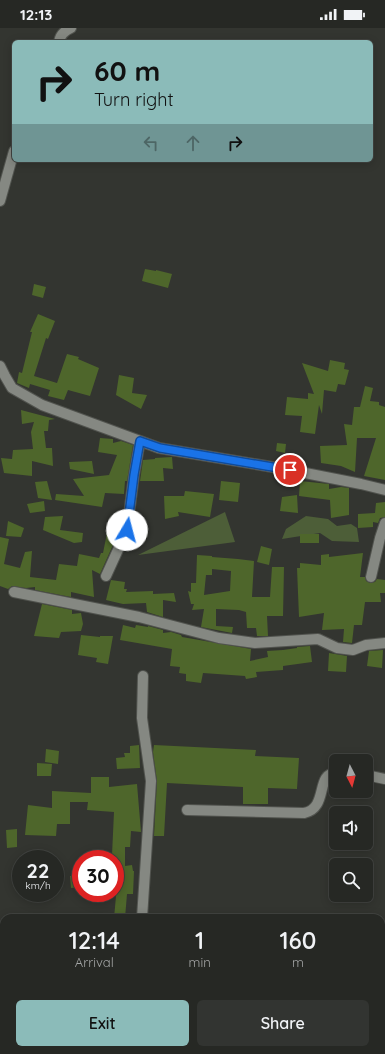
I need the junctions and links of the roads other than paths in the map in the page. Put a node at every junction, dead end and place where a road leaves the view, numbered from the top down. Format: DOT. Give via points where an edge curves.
graph roads {
  1 [pos="71,28"];
  2 [pos="59,40"];
  3 [pos="12,158"];
  4 [pos="0,201"];
  5 [pos="0,366"];
  6 [pos="140,441"];
  7 [pos="385,490"];
  8 [pos="385,523"];
  9 [pos="106,576"];
  10 [pos="371,576"];
  11 [pos="14,592"];
  12 [pos="385,644"];
  13 [pos="143,676"];
  14 [pos="329,775"];
  15 [pos="373,776"];
  16 [pos="385,779"];
  17 [pos="187,810"];
  18 [pos="142,914"];
  1 -- 2 [label="street"];
  3 -- 4 [label="street"];
  5 -- 6 [label="street" via="12,388 42,405"];
  6 -- 7 [label="street" via="160,448"];
  6 -- 9 [label="street" via="127,530"];
  8 -- 10 [label="street"];
  11 -- 12 [label="street" via="139,617 219,638 255,643 318,639 337,648 353,650 366,645"];
  13 -- 18 [label="street" via="142,718 151,781"];
  14 -- 17 [label="street" via="318,803 310,812"];
  15 -- 16 [label="street"];
}
